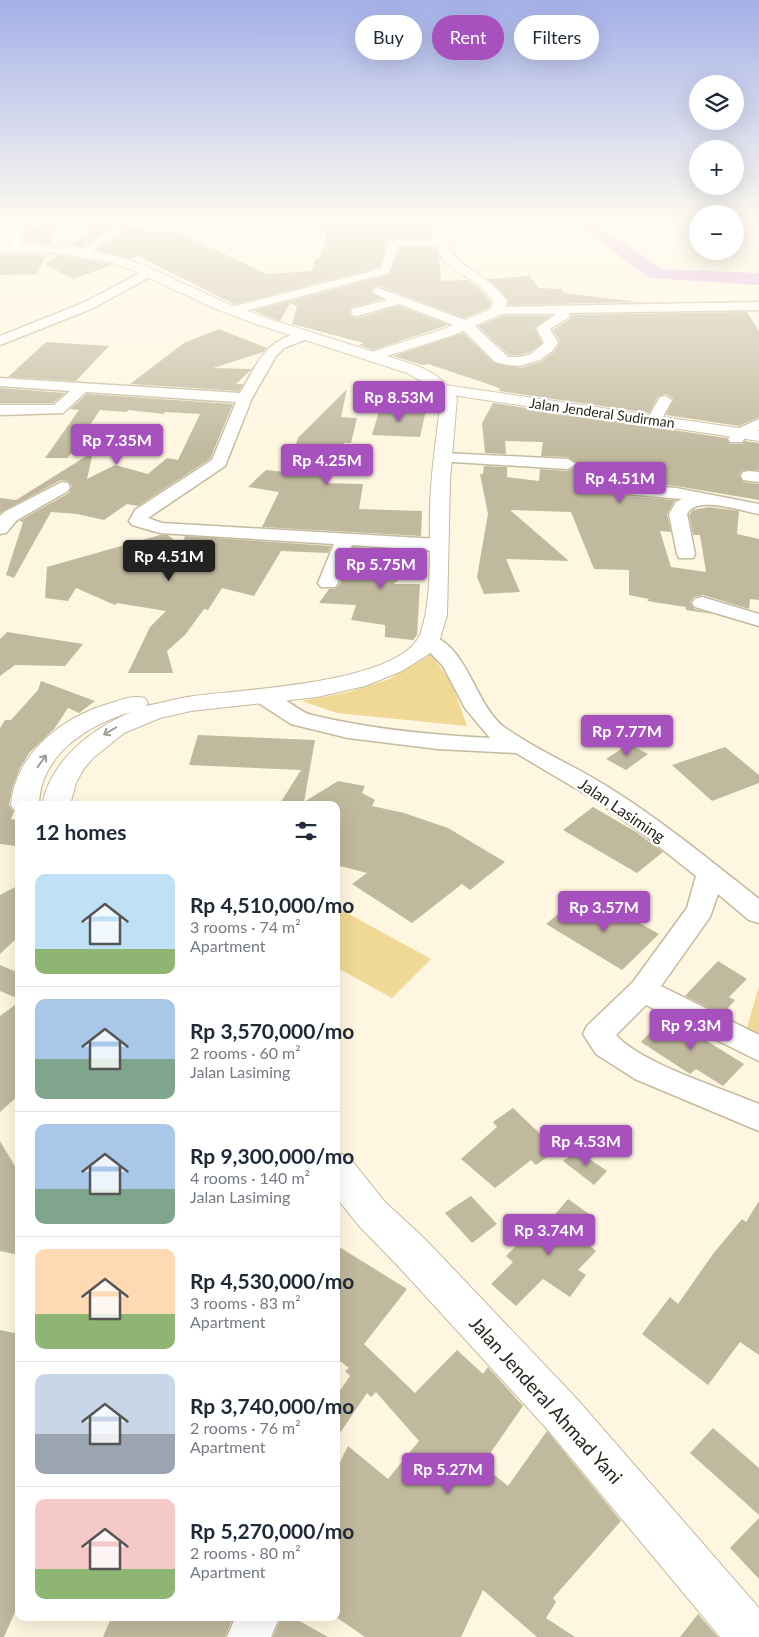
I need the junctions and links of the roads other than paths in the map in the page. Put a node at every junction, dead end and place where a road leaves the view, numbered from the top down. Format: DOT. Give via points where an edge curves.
graph roads {
  1 [pos="98,300"];
  2 [pos="211,300"];
  3 [pos="272,300"];
  4 [pos="399,300"];
  5 [pos="401,300"];
  6 [pos="499,300"];
  7 [pos="759,306"];
  8 [pos="234,310"];
  9 [pos="499,310"];
  10 [pos="559,310"];
  11 [pos="358,312"];
  12 [pos="714,320"];
  13 [pos="621,321"];
  14 [pos="466,325"];
  15 [pos="304,335"];
  16 [pos="0,341"];
  17 [pos="372,356"];
  18 [pos="0,382"];
  19 [pos="84,386"];
  20 [pos="447,394"];
  21 [pos="245,398"];
  22 [pos="665,400"];
  23 [pos="0,410"];
  24 [pos="654,421"];
  25 [pos="759,424"];
  26 [pos="739,436"];
  27 [pos="759,436"];
  28 [pos="759,442"];
  29 [pos="443,458"];
  30 [pos="568,464"];
  31 [pos="62,487"];
  32 [pos="619,489"];
  33 [pos="699,498"];
  34 [pos="759,509"];
  35 [pos="0,529"];
  36 [pos="345,540"];
  37 [pos="438,545"];
  38 [pos="686,554"];
  39 [pos="328,582"];
  40 [pos="702,603"];
  41 [pos="759,620"];
  42 [pos="429,641"];
  43 [pos="262,697"];
  44 [pos="495,731"];
  45 [pos="518,746"];
  46 [pos="24,801"];
  47 [pos="57,801"];
  48 [pos="709,875"];
  49 [pos="759,913"];
  50 [pos="643,990"];
  51 [pos="759,1049"];
  52 [pos="759,1118"];
  53 [pos="340,1173"];
  54 [pos="256,1621"];
  55 [pos="249,1637"];
  56 [pos="752,1637"];
  1 -- 16 [label="street"];
  2 -- 8 [label="main road"];
  3 -- 8 [label="street"];
  4 -- 11 [label="street"];
  5 -- 14 [label="street"];
  6 -- 9 [label="main road"];
  7 -- 10 [label="street"];
  8 -- 15 [label="main road"];
  9 -- 10 [label="street"];
  9 -- 14 [label="main road"];
  10 -- 14 [label="street" via="564,314 543,328 550,345 547,350 528,360 501,360"];
  12 -- 13 [label="street"];
  14 -- 17 [label="main road"];
  15 -- 17 [label="main road"];
  15 -- 21 [label="street" via="279,345 270,354"];
  17 -- 20 [label="main road" via="421,373"];
  18 -- 19 [label="street"];
  19 -- 21 [label="street"];
  19 -- 23 [label="street" via="58,410"];
  20 -- 24 [label="main road, Jalan Jenderal Sudirman"];
  20 -- 26 [label="main road, Jalan Jenderal Sudirman"];
  20 -- 29 [label="main road"];
  21 -- 36 [label="street" via="219,463 141,514 138,521 160,528"];
  22 -- 24 [label="street"];
  24 -- 26 [label="main road, Jalan Jenderal Sudirman"];
  25 -- 26 [label="street"];
  26 -- 27 [label="main road, Jalan Jenderal Sudirman"];
  26 -- 28 [label="main road, Jalan Jenderal Sudirman"];
  29 -- 30 [label="street"];
  29 -- 37 [label="main road"];
  31 -- 35 [label="street" via="53,495 5,518"];
  32 -- 33 [label="street"];
  33 -- 34 [label="street"];
  33 -- 38 [label="street" via="682,506 678,514"];
  36 -- 37 [label="street"];
  36 -- 39 [label="street"];
  37 -- 42 [label="main road" via="437,599"];
  40 -- 41 [label="street"];
  42 -- 43 [label="main road" via="408,659 348,685"];
  42 -- 44 [label="street, Jalan Lasiming" via="452,663 476,708"];
  43 -- 44 [label="street" via="353,723 401,729"];
  43 -- 45 [label="street" via="299,719 348,731 438,742"];
  46 -- 43 [label="main road, one-way" via="28,783 40,763 58,740 82,722 150,700 208,695"];
  43 -- 47 [label="main road, one-way" via="162,710 128,721 100,737 76,762 62,781"];
  44 -- 45 [label="street, Jalan Lasiming"];
  45 -- 48 [label="street, Jalan Lasiming" via="606,796 656,831"];
  48 -- 49 [label="street, Jalan Lasiming"];
  48 -- 50 [label="street" via="700,910"];
  50 -- 51 [label="street"];
  50 -- 52 [label="street" via="598,1034 603,1042 650,1072"];
  53 -- 56 [label="main road, Jalan Jenderal Ahmad Yani" via="372,1214 562,1414"];
  54 -- 55 [label="street"];
}
